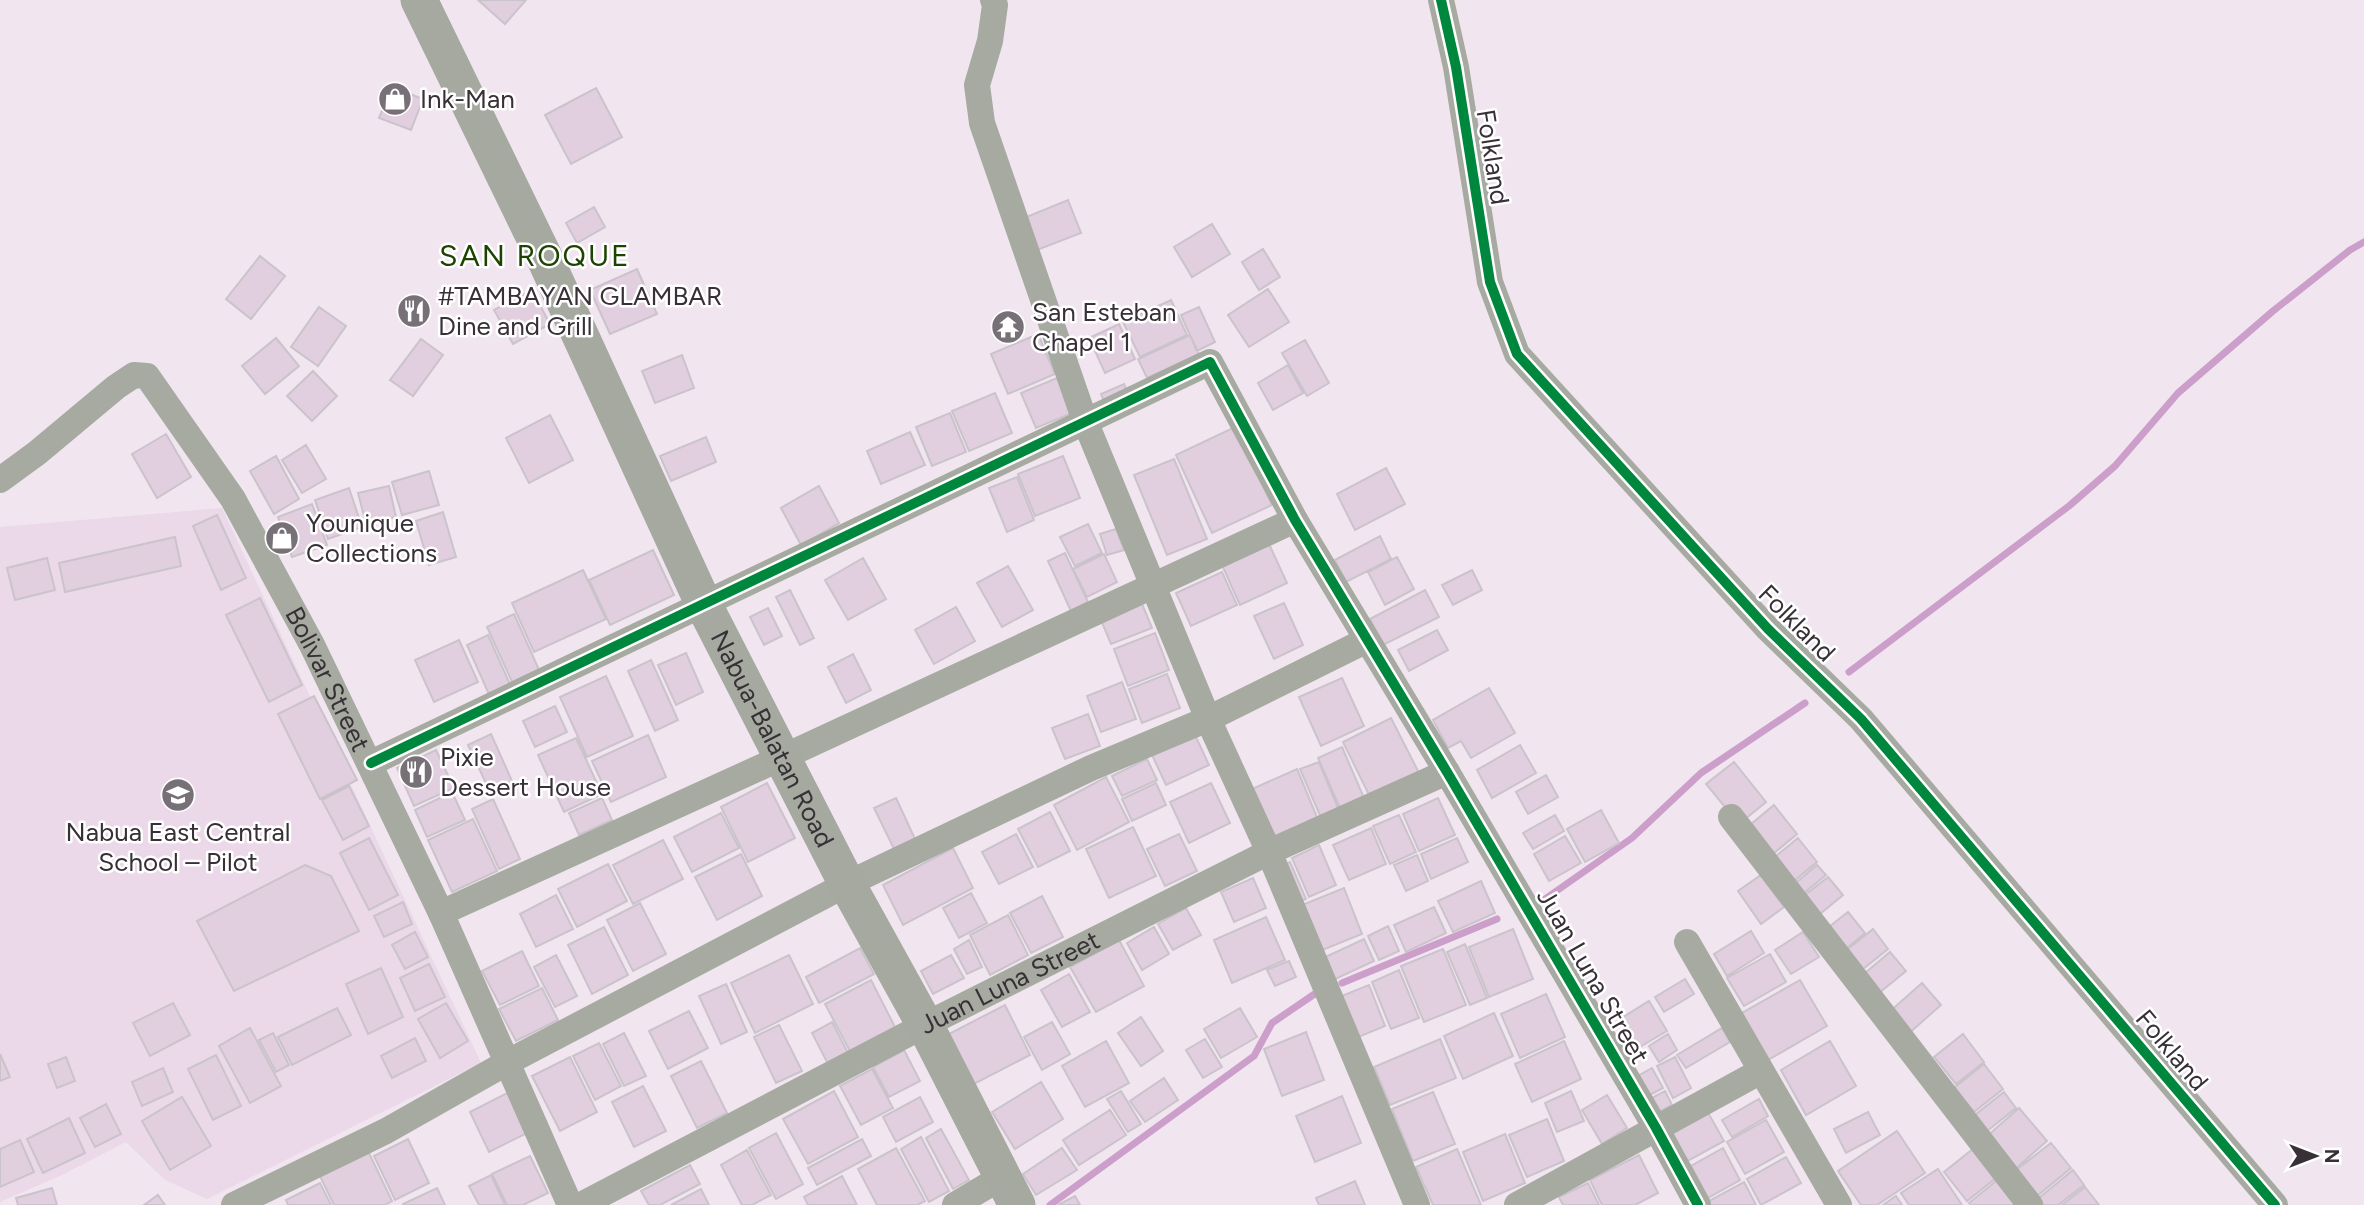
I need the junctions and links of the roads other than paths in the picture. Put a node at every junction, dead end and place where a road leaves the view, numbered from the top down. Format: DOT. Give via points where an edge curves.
graph roads {
  1 [pos="419,0"];
  2 [pos="993,0"];
  3 [pos="1441,0"];
  4 [pos="1085,421"];
  5 [pos="0,480"];
  6 [pos="1295,520"];
  7 [pos="1154,587"];
  8 [pos="704,605"];
  9 [pos="1367,640"];
  10 [pos="1208,719"];
  11 [pos="782,758"];
  12 [pos="370,764"];
  13 [pos="1447,772"];
  14 [pos="1731,817"];
  15 [pos="1269,852"];
  16 [pos="847,884"];
  17 [pos="441,913"];
  18 [pos="1687,942"];
  19 [pos="925,1025"];
  20 [pos="508,1062"];
  21 [pos="1761,1071"];
  22 [pos="1656,1128"];
  23 [pos="1010,1191"];
  24 [pos="234,1205"];
  25 [pos="570,1205"];
  26 [pos="581,1205"];
  27 [pos="955,1205"];
  28 [pos="1417,1205"];
  29 [pos="1517,1205"];
  30 [pos="1698,1205"];
  31 [pos="1839,1205"];
  32 [pos="2030,1205"];
  33 [pos="2275,1205"];
  1 -- 8 [label="main road, Nabua-Balatan Road" via="553,276"];
  2 -- 4 [label="street" via="990,41 977,85 982,123"];
  3 -- 33 [label="street, Folkland" via="1490,282 1517,354 1768,629 1861,719"];
  4 -- 6 [label="street" via="1210,362"];
  4 -- 7 [label="street"];
  4 -- 8 [label="street"];
  5 -- 12 [label="street, Bolivar Street" via="116,387 134,375 147,376 233,499"];
  6 -- 7 [label="street"];
  6 -- 9 [label="street"];
  7 -- 10 [label="street"];
  7 -- 11 [label="street"];
  8 -- 11 [label="main road, Nabua-Balatan Road"];
  8 -- 12 [label="street"];
  9 -- 10 [label="street"];
  9 -- 13 [label="street"];
  10 -- 15 [label="street"];
  10 -- 16 [label="street" via="1091,768"];
  11 -- 16 [label="main road, Nabua-Balatan Road"];
  11 -- 17 [label="street"];
  12 -- 17 [label="street, Bolivar Street"];
  13 -- 15 [label="street, Juan Luna Street"];
  13 -- 22 [label="street, Juan Luna Street"];
  14 -- 32 [label="street"];
  15 -- 19 [label="street, Juan Luna Street"];
  15 -- 28 [label="street"];
  16 -- 19 [label="main road, Nabua-Balatan Road"];
  16 -- 20 [label="street"];
  17 -- 20 [label="street, Bolivar Street"];
  18 -- 21 [label="street"];
  19 -- 23 [label="main road, Nabua-Balatan Road"];
  19 -- 26 [label="street, Juan Luna Street"];
  20 -- 24 [label="street" via="386,1131"];
  20 -- 25 [label="street, Bolivar Street"];
  21 -- 22 [label="street"];
  21 -- 31 [label="street"];
  22 -- 29 [label="street"];
  22 -- 30 [label="street, Juan Luna Street"];
  23 -- 27 [label="street"];
}
